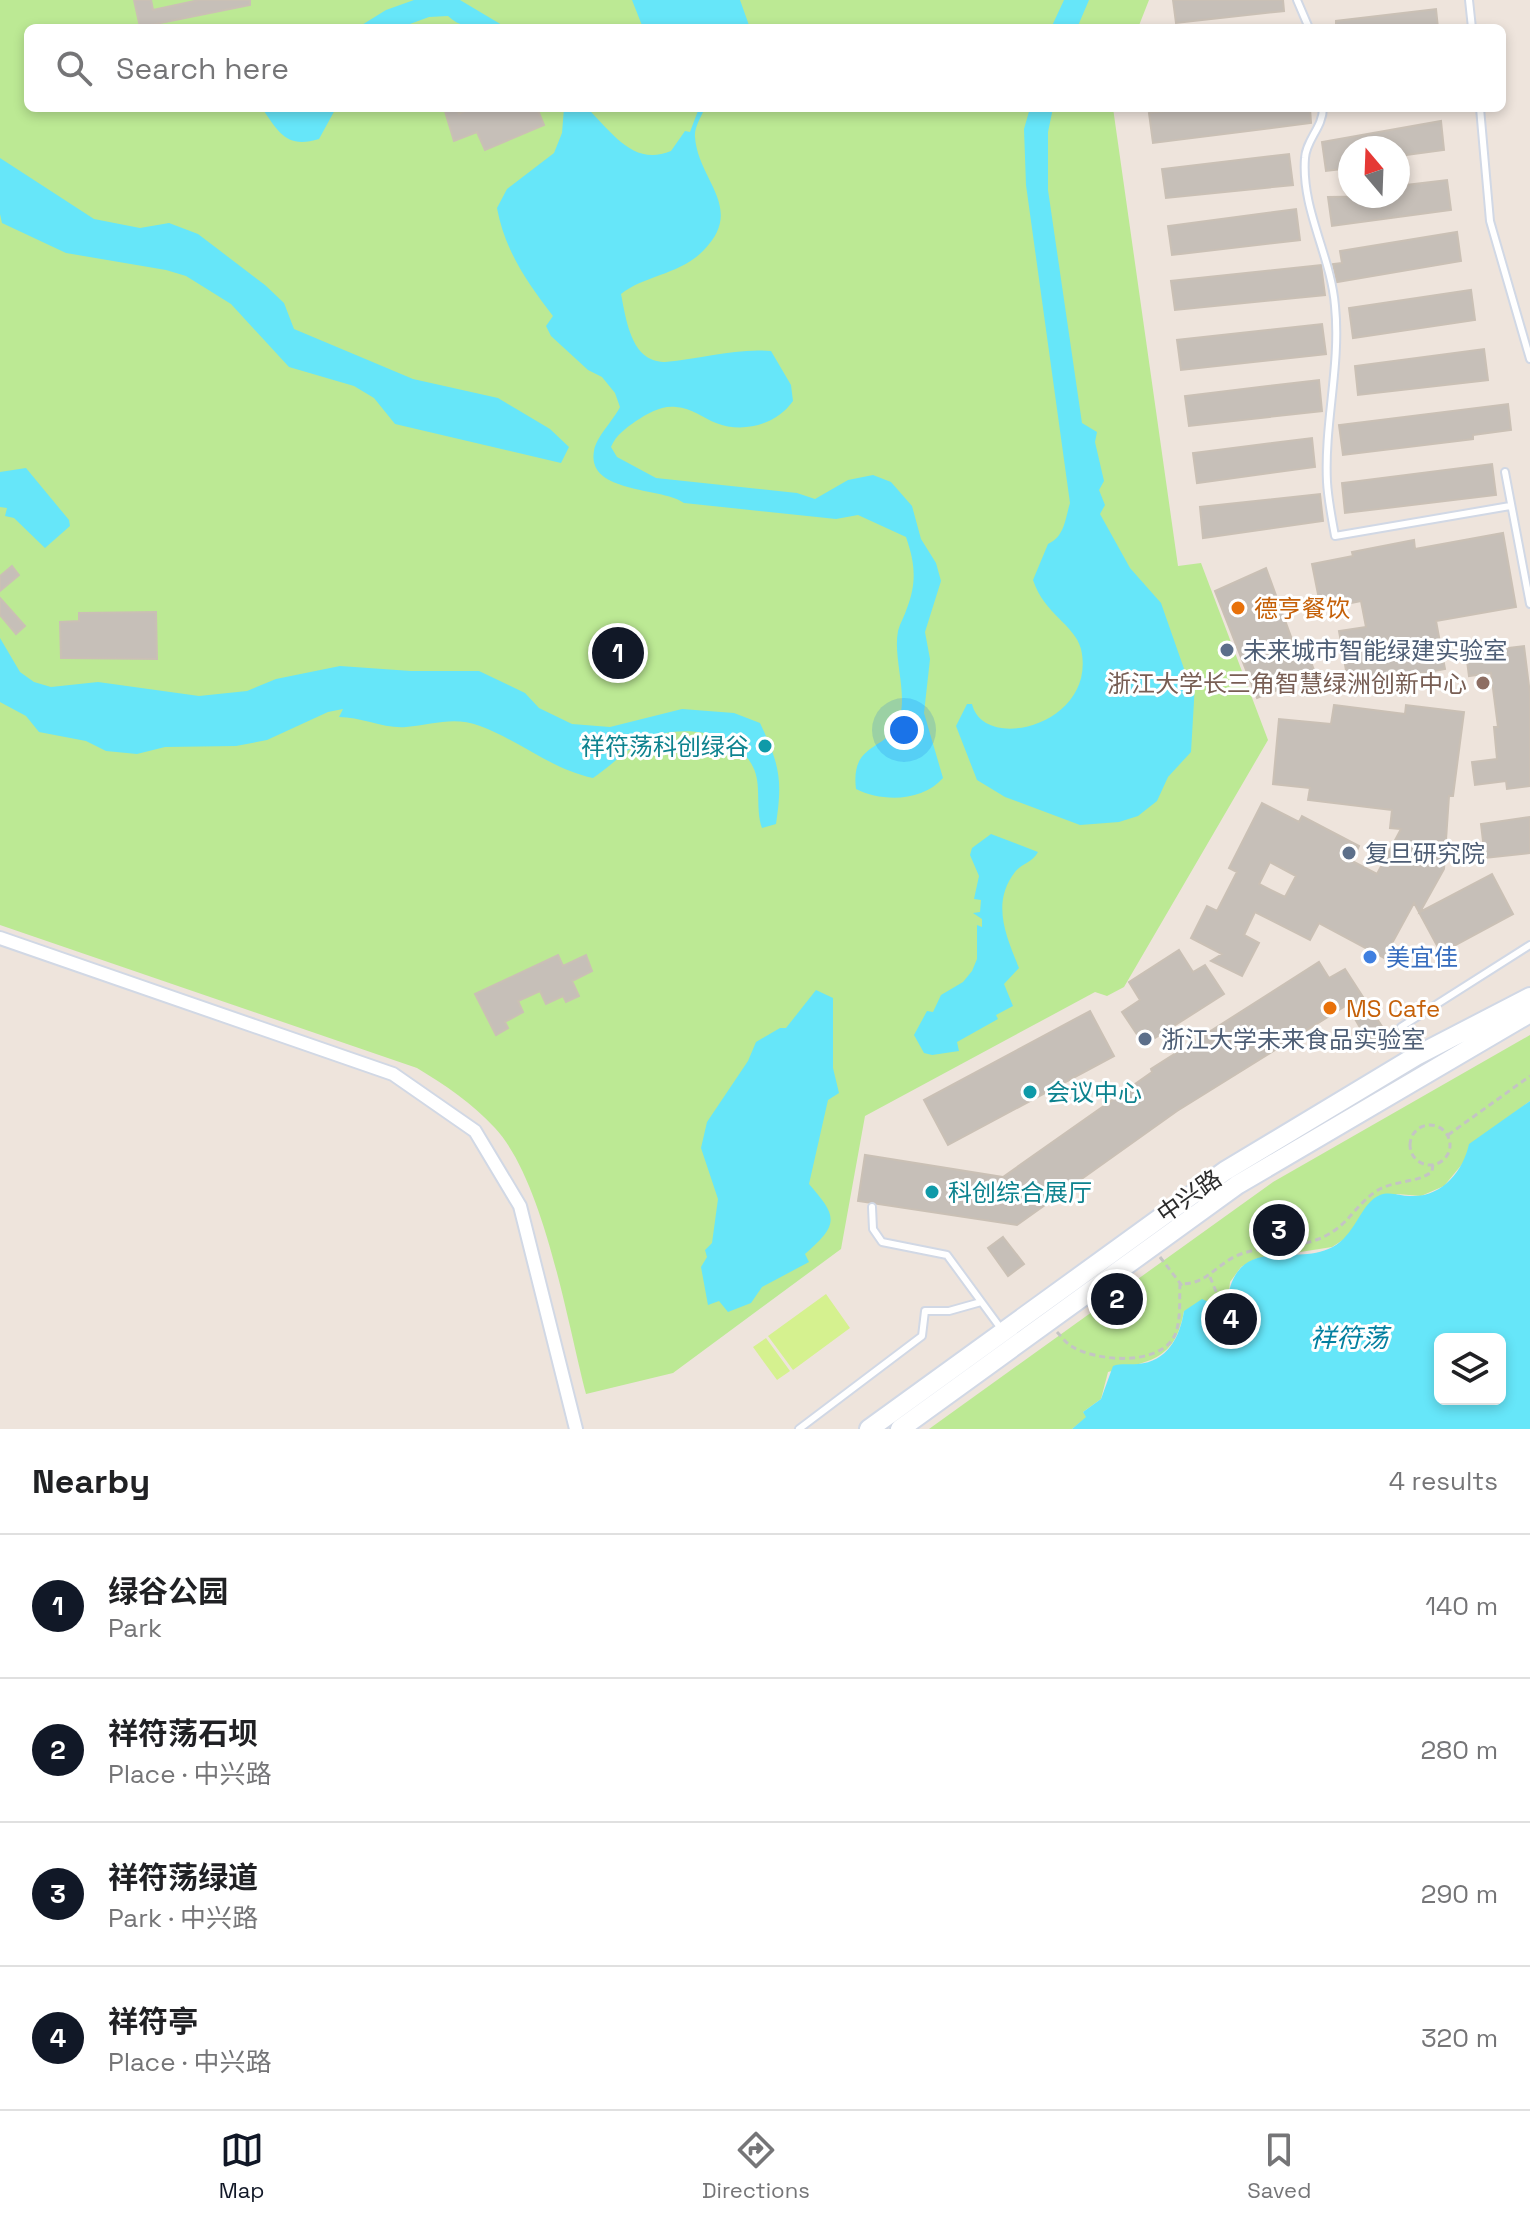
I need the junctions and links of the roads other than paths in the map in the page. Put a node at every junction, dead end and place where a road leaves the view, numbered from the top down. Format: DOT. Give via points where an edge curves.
graph roads {
  1 [pos="1297,0"];
  2 [pos="1469,0"];
  3 [pos="1307,24"];
  4 [pos="1472,24"];
  5 [pos="1323,112"];
  6 [pos="1480,112"];
  7 [pos="1530,359"];
  8 [pos="1505,472"];
  9 [pos="1510,506"];
  10 [pos="1530,604"];
  11 [pos="0,938"];
  12 [pos="1530,945"];
  13 [pos="1530,997"];
  14 [pos="1530,1013"];
  15 [pos="1416,1056"];
  16 [pos="872,1207"];
  17 [pos="981,1302"];
  18 [pos="1008,1338"];
  19 [pos="576,1429"];
  20 [pos="799,1429"];
  21 [pos="869,1429"];
  22 [pos="900,1429"];
  1 -- 3 [label="lane"];
  2 -- 4 [label="lane"];
  5 -- 9 [label="lane" via="1305,156 1310,210 1329,262 1335,306 1338,353 1327,481 1335,536"];
  6 -- 7 [label="lane" via="1490,221"];
  8 -- 9 [label="lane"];
  9 -- 10 [label="lane"];
  11 -- 19 [label="street" via="393,1074 475,1131 520,1206"];
  12 -- 15 [label="lane" via="1401,1027"];
  13 -- 15 [label="main road, 中兴路"];
  14 -- 18 [label="main road, 中兴路" via="1296,1148 1046,1321"];
  15 -- 18 [label="main road, 中兴路" via="1225,1171"];
  16 -- 17 [label="lane" via="873,1229 882,1242 947,1255"];
  17 -- 18 [label="lane"];
  17 -- 20 [label="lane" via="925,1311 922,1336"];
  18 -- 21 [label="main road, 中兴路"];
  18 -- 22 [label="main road, 中兴路"];
}
